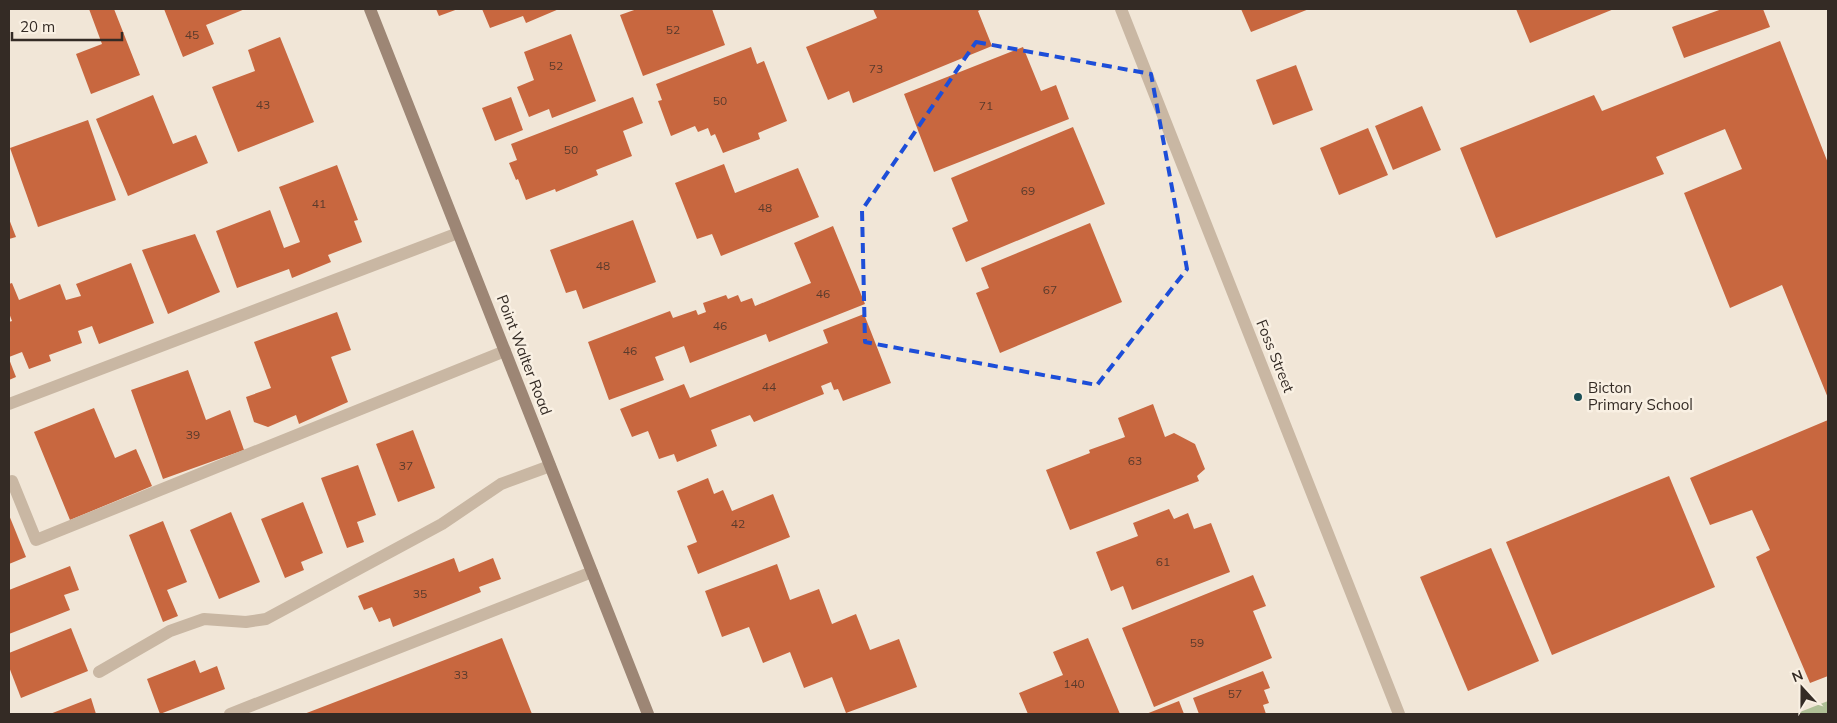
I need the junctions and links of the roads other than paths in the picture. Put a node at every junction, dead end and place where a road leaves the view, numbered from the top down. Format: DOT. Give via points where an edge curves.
graph roads {
  1 [pos="370,9"];
  2 [pos="1120,9"];
  3 [pos="458,233"];
  4 [pos="505,351"];
  5 [pos="9,404"];
  6 [pos="550,466"];
  7 [pos="12,481"];
  8 [pos="592,572"];
  9 [pos="99,672"];
  10 [pos="230,714"];
  11 [pos="648,714"];
  12 [pos="1399,714"];
  1 -- 3 [label="main road, Point Walter Road"];
  2 -- 12 [label="street, Foss Street"];
  3 -- 4 [label="main road, Point Walter Road"];
  3 -- 5 [label="street"];
  4 -- 6 [label="main road, Point Walter Road"];
  4 -- 7 [label="street" via="36,540"];
  6 -- 8 [label="main road, Point Walter Road"];
  6 -- 9 [label="street" via="501,484 442,524 266,619 246,622 204,619 170,631"];
  8 -- 10 [label="street"];
  8 -- 11 [label="main road, Point Walter Road"];
}
